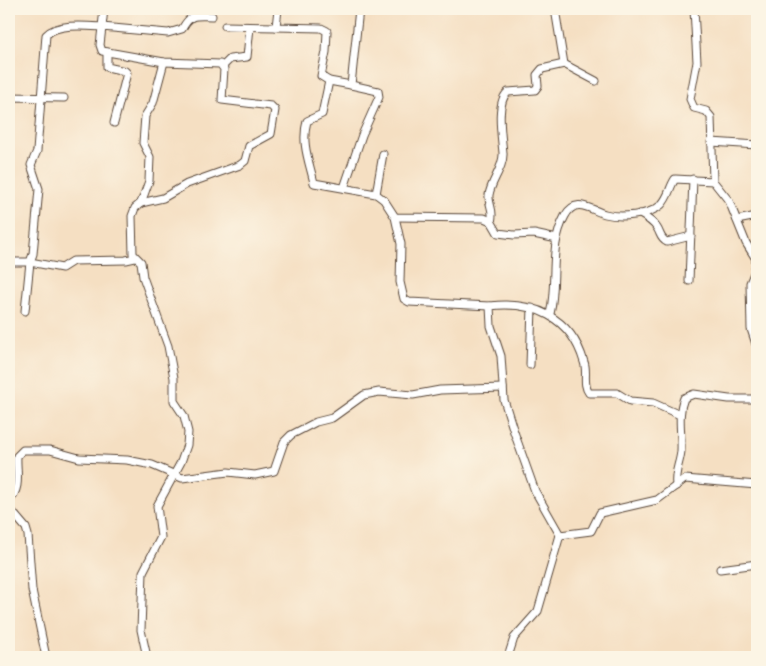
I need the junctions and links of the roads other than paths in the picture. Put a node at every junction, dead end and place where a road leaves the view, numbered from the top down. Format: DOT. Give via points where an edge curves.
graph roads {
  1 [pos="104,9"];
  2 [pos="278,9"];
  3 [pos="359,9"];
  4 [pos="556,9"];
  5 [pos="694,9"];
  6 [pos="212,16"];
  7 [pos="225,26"];
  8 [pos="102,27"];
  9 [pos="250,27"];
  10 [pos="276,27"];
  11 [pos="107,52"];
  12 [pos="164,62"];
  13 [pos="564,64"];
  14 [pos="223,66"];
  15 [pos="329,81"];
  16 [pos="596,81"];
  17 [pos="351,85"];
  18 [pos="9,97"];
  19 [pos="40,98"];
  20 [pos="64,98"];
  21 [pos="114,123"];
  22 [pos="710,142"];
  23 [pos="757,145"];
  24 [pos="383,154"];
  25 [pos="693,179"];
  26 [pos="713,181"];
  27 [pos="344,188"];
  28 [pos="376,194"];
  29 [pos="141,203"];
  30 [pos="640,214"];
  31 [pos="757,216"];
  32 [pos="395,217"];
  33 [pos="737,220"];
  34 [pos="492,221"];
  35 [pos="691,236"];
  36 [pos="557,239"];
  37 [pos="756,254"];
  38 [pos="135,258"];
  39 [pos="9,262"];
  40 [pos="30,262"];
  41 [pos="689,281"];
  42 [pos="490,306"];
  43 [pos="532,308"];
  44 [pos="25,311"];
  45 [pos="550,314"];
  46 [pos="754,320"];
  47 [pos="757,347"];
  48 [pos="530,365"];
  49 [pos="503,388"];
  50 [pos="757,399"];
  51 [pos="680,415"];
  52 [pos="172,475"];
  53 [pos="757,485"];
  54 [pos="676,486"];
  55 [pos="9,500"];
  56 [pos="9,508"];
  57 [pos="560,535"];
  58 [pos="757,564"];
  59 [pos="720,569"];
  60 [pos="46,657"];
  61 [pos="147,657"];
  62 [pos="508,657"];
  1 -- 8 [label="street"];
  2 -- 10 [label="street"];
  3 -- 17 [label="street"];
  4 -- 13 [label="street"];
  5 -- 22 [label="street" via="696,62 690,99 694,108 709,113 711,117"];
  6 -- 8 [label="street" via="193,16 182,29 168,33"];
  7 -- 9 [label="street"];
  8 -- 11 [label="street" via="100,48"];
  8 -- 19 [label="street" via="50,30 46,35"];
  9 -- 10 [label="street"];
  9 -- 14 [label="street" via="247,57 230,59"];
  10 -- 15 [label="street" via="321,28 326,31 326,52 320,76"];
  11 -- 12 [label="street"];
  11 -- 21 [label="street" via="107,67 127,73"];
  12 -- 14 [label="street"];
  12 -- 29 [label="street" via="153,103 145,116 143,143 150,157 150,166 149,181"];
  13 -- 16 [label="street"];
  13 -- 34 [label="street" via="542,69 537,75 535,90 505,95 500,137 503,154 489,196"];
  14 -- 29 [label="street" via="222,100 273,107 270,134 249,146 245,161 240,165 187,184 163,198"];
  15 -- 17 [label="street"];
  15 -- 27 [label="street" via="322,114 307,121 304,144 314,183"];
  17 -- 27 [label="street" via="378,91 380,97 362,135"];
  18 -- 19 [label="street"];
  19 -- 20 [label="street"];
  19 -- 40 [label="street" via="37,151 31,165 38,183 39,200"];
  22 -- 23 [label="street"];
  22 -- 26 [label="street"];
  24 -- 28 [label="street"];
  25 -- 26 [label="street"];
  25 -- 30 [label="street" via="675,179 668,197 660,206"];
  25 -- 35 [label="street"];
  26 -- 33 [label="street" via="730,201"];
  27 -- 28 [label="street"];
  28 -- 32 [label="street"];
  29 -- 38 [label="street" via="132,216"];
  30 -- 35 [label="street" via="653,223 662,240 667,242"];
  30 -- 36 [label="street" via="606,215 578,205 565,215"];
  31 -- 33 [label="street"];
  32 -- 34 [label="street" via="471,217"];
  32 -- 42 [label="street" via="401,244 400,282 404,299 409,302"];
  33 -- 37 [label="street" via="746,243"];
  34 -- 36 [label="street" via="498,233 534,234"];
  35 -- 41 [label="street"];
  36 -- 45 [label="street" via="552,264 554,291"];
  37 -- 46 [label="street" via="757,264 750,283"];
  38 -- 40 [label="street" via="73,261 62,268"];
  38 -- 52 [label="street" via="141,262 165,335 174,378 174,401 184,416 188,432 181,462"];
  39 -- 40 [label="street"];
  40 -- 44 [label="street"];
  42 -- 43 [label="street" via="508,304"];
  42 -- 49 [label="street" via="491,326 501,356"];
  43 -- 45 [label="street"];
  43 -- 48 [label="street"];
  45 -- 51 [label="street" via="564,327 581,353 588,393 617,393 630,402 652,403"];
  46 -- 47 [label="street" via="752,336"];
  49 -- 52 [label="street" via="413,394 371,393 332,418 291,435 284,442 274,471 255,475 228,472 182,478"];
  49 -- 57 [label="street" via="527,472"];
  50 -- 51 [label="street" via="694,394 684,398"];
  51 -- 54 [label="street" via="681,452 675,474"];
  52 -- 55 [label="street" via="128,460 79,458 50,450 29,449 17,456 19,477"];
  52 -- 61 [label="street" via="157,506 161,537 146,564 141,584 141,630"];
  53 -- 54 [label="street" via="690,478"];
  54 -- 57 [label="street" via="663,497 648,503 600,513 591,532"];
  56 -- 60 [label="street" via="26,528 28,536 32,590"];
  57 -- 62 [label="street" via="538,611 514,638"];
  58 -- 59 [label="street"];
}
